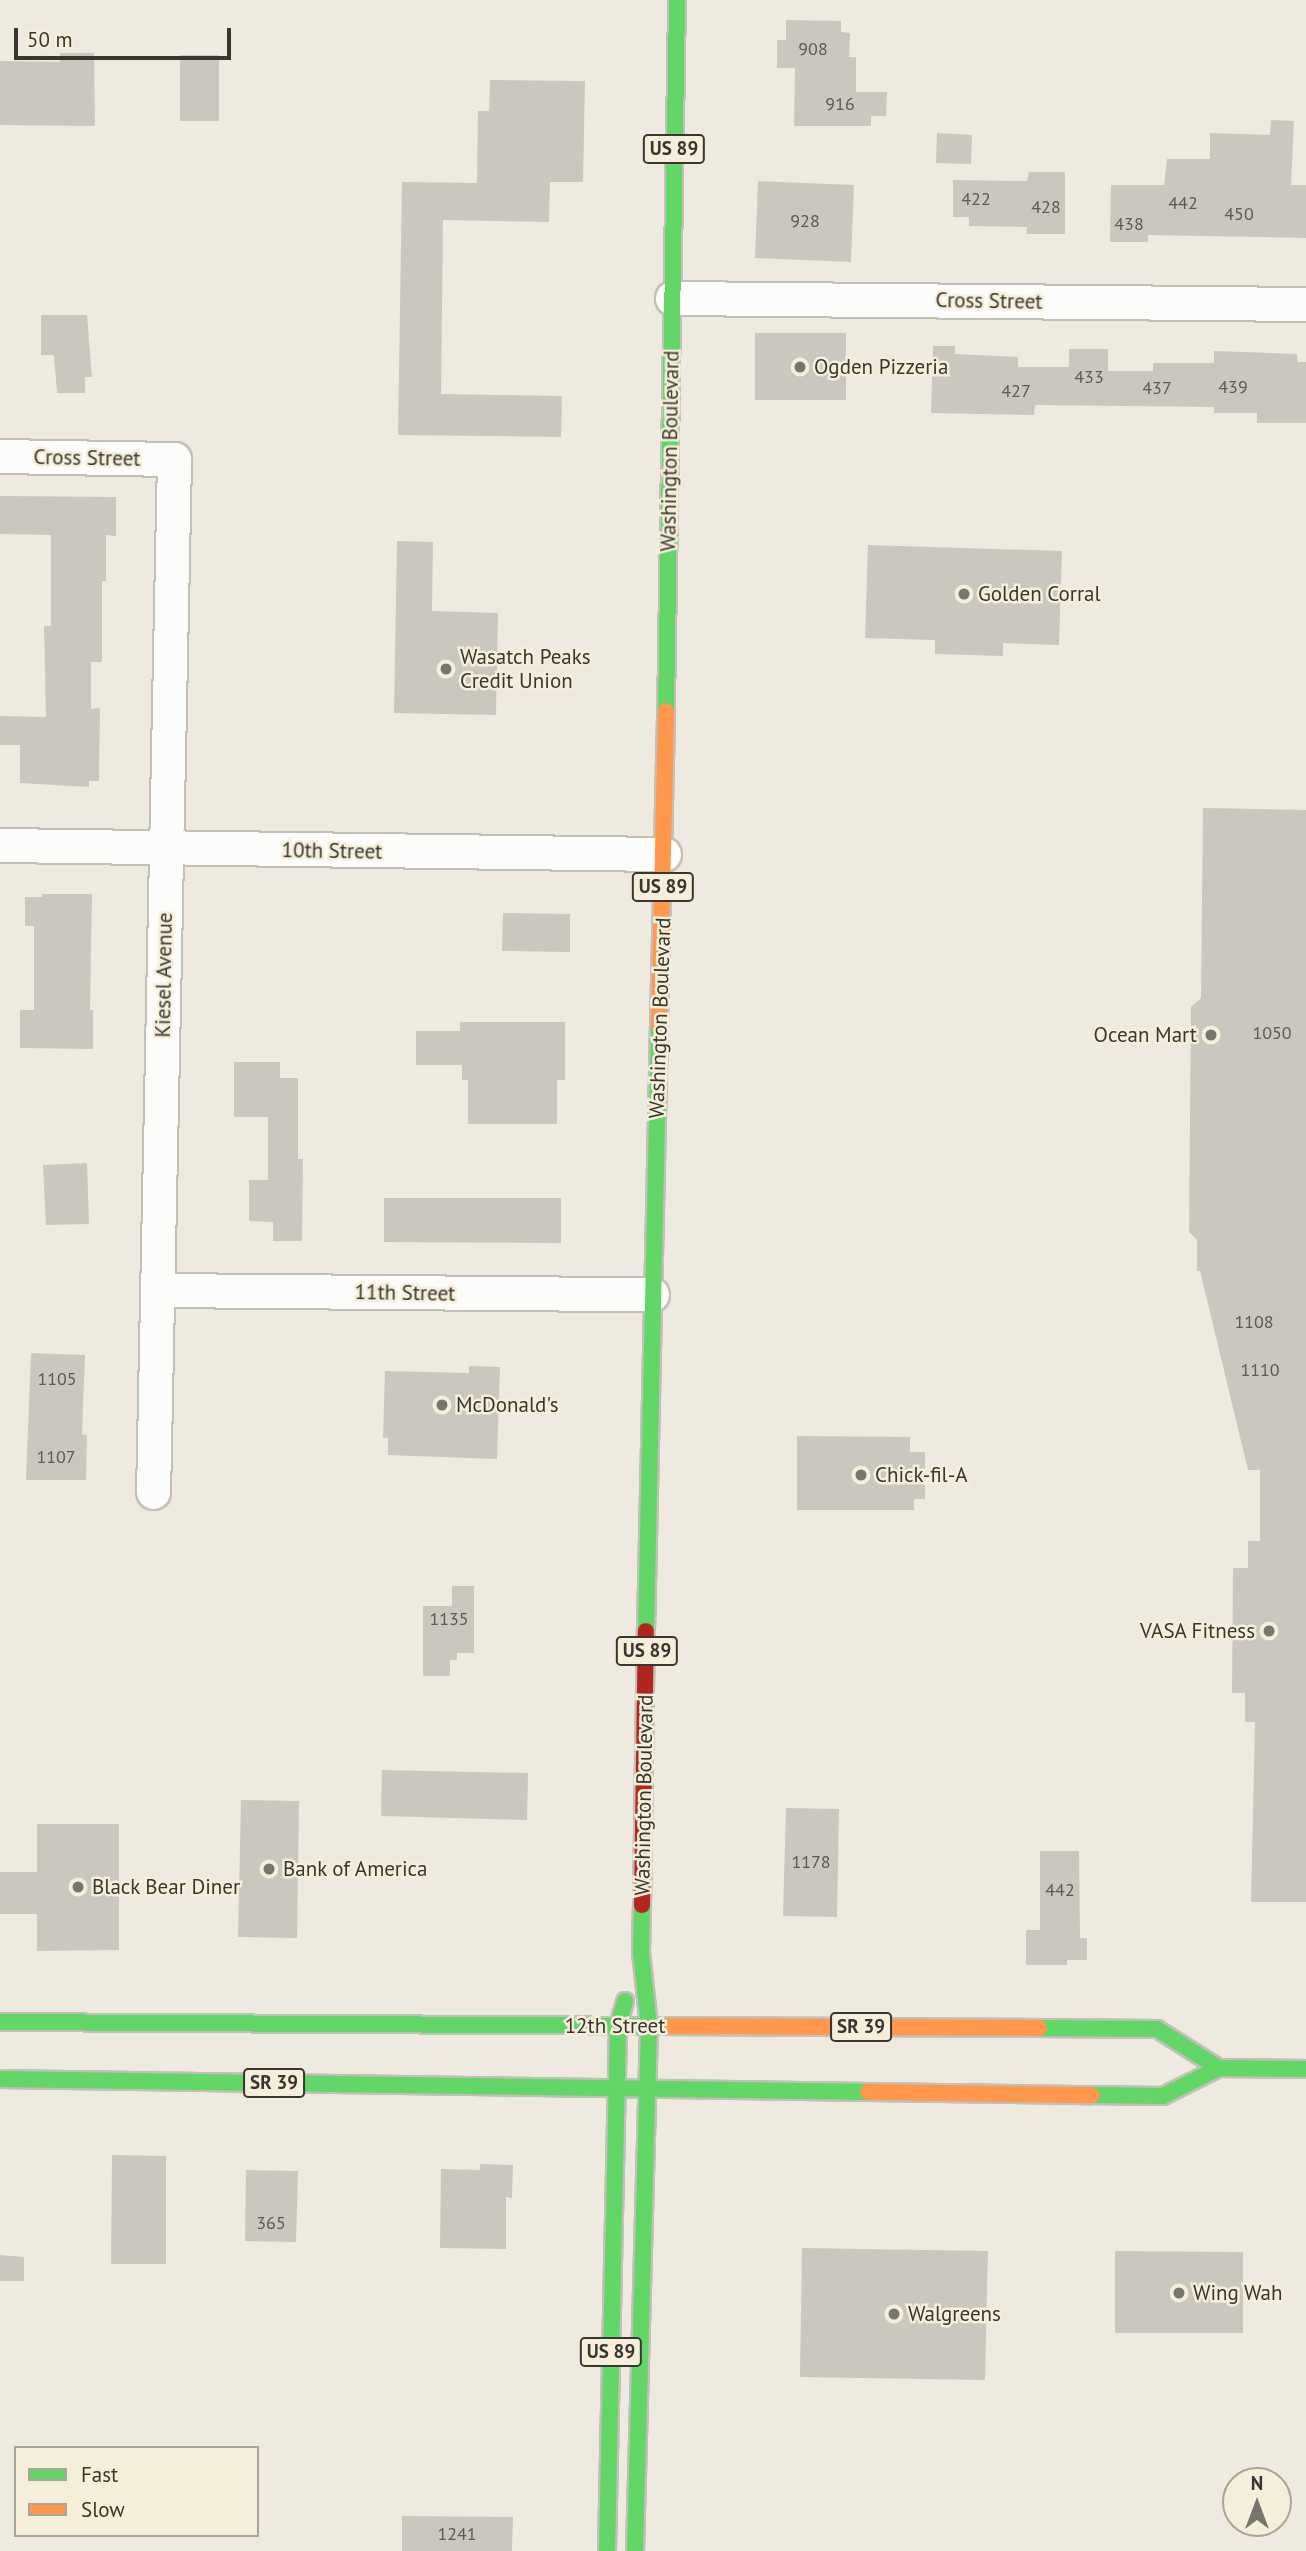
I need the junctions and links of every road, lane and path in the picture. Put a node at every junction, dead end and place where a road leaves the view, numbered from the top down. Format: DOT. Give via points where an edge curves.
graph roads {
  1 [pos="677,0"];
  2 [pos="672,298"];
  3 [pos="1306,304"];
  4 [pos="0,456"];
  5 [pos="174,459"];
  6 [pos="0,845"];
  7 [pos="166,848"];
  8 [pos="664,854"];
  9 [pos="157,1290"];
  10 [pos="652,1294"];
  11 [pos="153,1492"];
  12 [pos="641,1952"];
  13 [pos="0,2022"];
  14 [pos="618,2026"];
  15 [pos="649,2026"];
  16 [pos="1219,2068"];
  17 [pos="1306,2070"];
  18 [pos="0,2079"];
  19 [pos="617,2088"];
  20 [pos="647,2088"];
  21 [pos="607,2551"];
  22 [pos="635,2551"];
  1 -- 2 [label="main road, Washington Boulevard / US 89"];
  2 -- 3 [label="street, Cross Street"];
  2 -- 8 [label="main road, Washington Boulevard / US 89"];
  4 -- 5 [label="street, Cross Street"];
  5 -- 7 [label="street, Kiesel Avenue"];
  6 -- 7 [label="street, 10th Street"];
  7 -- 8 [label="street, 10th Street"];
  7 -- 9 [label="street, Kiesel Avenue"];
  8 -- 10 [label="main road, Washington Boulevard / US 89"];
  9 -- 10 [label="street, 11th Street"];
  9 -- 11 [label="street, Kiesel Avenue"];
  10 -- 12 [label="main road, Washington Boulevard / US 89"];
  12 -- 14 [label="main road, Washington Boulevard / US 89"];
  12 -- 15 [label="main road, Washington Boulevard / US 89"];
  13 -- 14 [label="main road, 12th Street / SR 39"];
  14 -- 15 [label="main road, 12th Street / SR 39"];
  14 -- 19 [label="main road, Washington Boulevard / US 89"];
  15 -- 16 [label="main road, 12th Street / SR 39" via="1157,2029"];
  15 -- 20 [label="main road, Washington Boulevard / US 89"];
  16 -- 17 [label="main road, SR 39"];
  16 -- 20 [label="main road, SR 39" via="1163,2096"];
  18 -- 19 [label="main road, SR 39"];
  19 -- 20 [label="main road, SR 39"];
  19 -- 21 [label="main road, Washington Boulevard / US 89"];
  20 -- 22 [label="main road, Washington Boulevard / US 89"];
}
